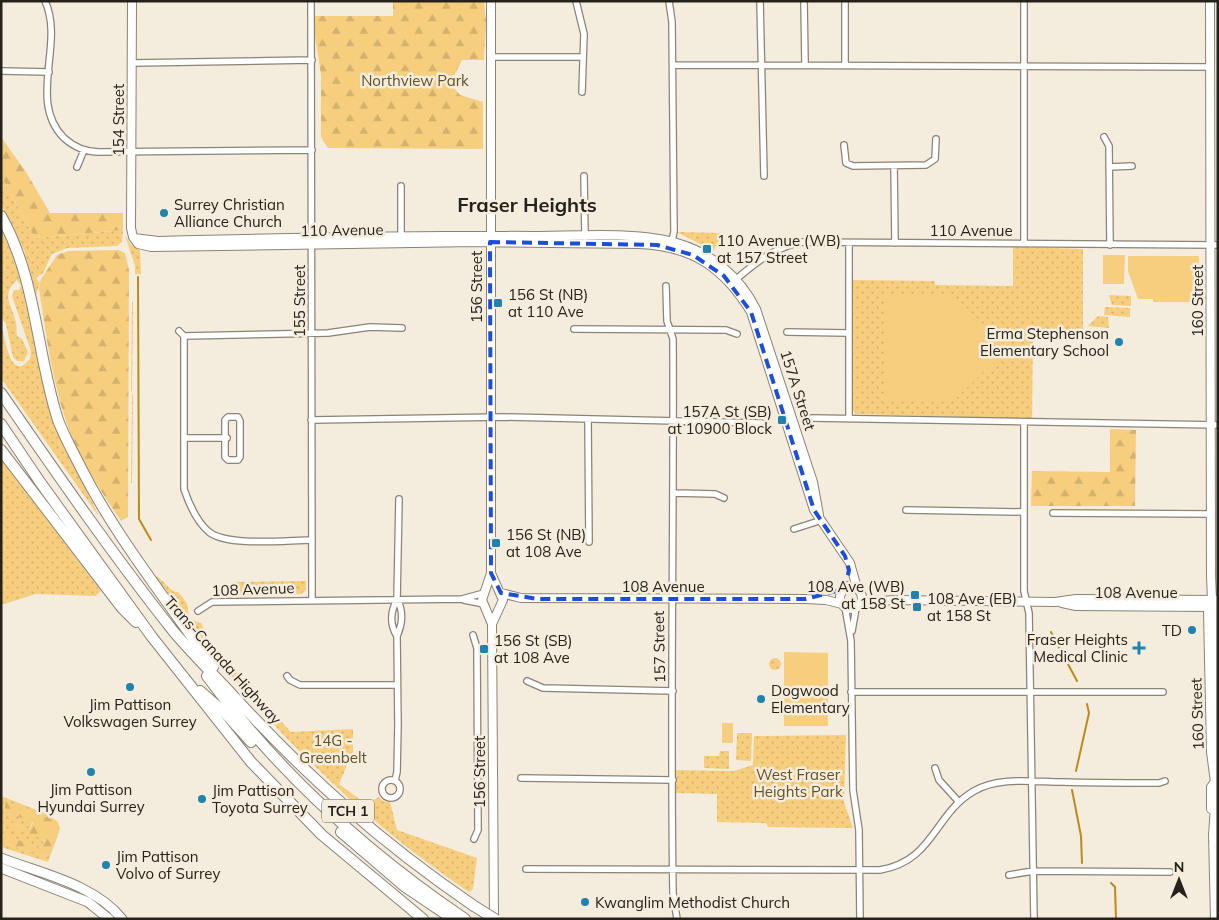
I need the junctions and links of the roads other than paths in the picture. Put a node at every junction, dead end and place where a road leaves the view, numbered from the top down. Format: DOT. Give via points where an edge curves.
graph roads {
  1 [pos="45,1"];
  2 [pos="132,1"];
  3 [pos="311,1"];
  4 [pos="491,1"];
  5 [pos="576,1"];
  6 [pos="669,1"];
  7 [pos="760,1"];
  8 [pos="804,1"];
  9 [pos="845,1"];
  10 [pos="1024,1"];
  11 [pos="1210,1"];
  12 [pos="492,56"];
  13 [pos="582,57"];
  14 [pos="312,60"];
  15 [pos="132,63"];
  16 [pos="673,64"];
  17 [pos="761,64"];
  18 [pos="805,64"];
  19 [pos="845,64"];
  20 [pos="1024,65"];
  21 [pos="1211,67"];
  22 [pos="1,71"];
  23 [pos="49,72"];
  24 [pos="582,92"];
  25 [pos="1104,137"];
  26 [pos="936,139"];
  27 [pos="844,145"];
  28 [pos="84,150"];
  29 [pos="312,150"];
  30 [pos="132,152"];
  31 [pos="894,166"];
  32 [pos="1132,166"];
  33 [pos="77,167"];
  34 [pos="1109,167"];
  35 [pos="584,176"];
  36 [pos="764,176"];
  37 [pos="401,186"];
  38 [pos="1,216"];
  39 [pos="586,237"];
  40 [pos="134,238"];
  41 [pos="490,239"];
  42 [pos="401,240"];
  43 [pos="311,241"];
  44 [pos="547,243"];
  45 [pos="848,243"];
  46 [pos="895,243"];
  47 [pos="671,244"];
  48 [pos="1024,244"];
  49 [pos="1110,245"];
  50 [pos="1214,245"];
  51 [pos="733,282"];
  52 [pos="666,286"];
  53 [pos="402,328"];
  54 [pos="574,328"];
  55 [pos="671,330"];
  56 [pos="179,331"];
  57 [pos="788,332"];
  58 [pos="848,332"];
  59 [pos="311,334"];
  60 [pos="737,334"];
  61 [pos="184,336"];
  62 [pos="1,393"];
  63 [pos="490,417"];
  64 [pos="812,418"];
  65 [pos="588,419"];
  66 [pos="849,419"];
  67 [pos="311,420"];
  68 [pos="673,421"];
  69 [pos="761,422"];
  70 [pos="1024,423"];
  71 [pos="1,424"];
  72 [pos="1214,425"];
  73 [pos="184,438"];
  74 [pos="227,438"];
  75 [pos="1,450"];
  76 [pos="674,493"];
  77 [pos="724,498"];
  78 [pos="399,499"];
  79 [pos="906,510"];
  80 [pos="1024,512"];
  81 [pos="1053,513"];
  82 [pos="1211,514"];
  83 [pos="821,518"];
  84 [pos="794,529"];
  85 [pos="312,540"];
  86 [pos="589,542"];
  87 [pos="845,556"];
  88 [pos="491,573"];
  89 [pos="844,591"];
  90 [pos="859,591"];
  91 [pos="485,592"];
  92 [pos="499,592"];
  93 [pos="521,598"];
  94 [pos="462,599"];
  95 [pos="671,599"];
  96 [pos="805,599"];
  97 [pos="397,600"];
  98 [pos="894,600"];
  99 [pos="312,601"];
  100 [pos="1026,602"];
  101 [pos="1214,604"];
  102 [pos="485,605"];
  103 [pos="500,605"];
  104 [pos="859,605"];
  105 [pos="844,606"];
  106 [pos="198,611"];
  107 [pos="492,624"];
  108 [pos="175,633"];
  109 [pos="473,635"];
  110 [pos="397,636"];
  111 [pos="152,637"];
  112 [pos="851,641"];
  113 [pos="1210,675"];
  114 [pos="182,676"];
  115 [pos="287,676"];
  116 [pos="527,681"];
  117 [pos="397,685"];
  118 [pos="673,691"];
  119 [pos="851,692"];
  120 [pos="1030,692"];
  121 [pos="1163,692"];
  122 [pos="237,700"];
  123 [pos="1217,720"];
  124 [pos="935,768"];
  125 [pos="1214,768"];
  126 [pos="521,778"];
  127 [pos="673,780"];
  128 [pos="395,781"];
  129 [pos="1165,781"];
  130 [pos="1031,782"];
  131 [pos="959,802"];
  132 [pos="474,839"];
  133 [pos="1,858"];
  134 [pos="1,868"];
  135 [pos="526,869"];
  136 [pos="673,870"];
  137 [pos="860,870"];
  138 [pos="1033,871"];
  139 [pos="1170,872"];
  140 [pos="1009,875"];
  141 [pos="109,919"];
  142 [pos="122,919"];
  143 [pos="423,919"];
  144 [pos="453,919"];
  145 [pos="465,919"];
  146 [pos="495,919"];
  147 [pos="677,919"];
  148 [pos="860,919"];
  149 [pos="1034,919"];
  150 [pos="1215,919"];
  1 -- 23 [label="street" via="51,19"];
  2 -- 15 [label="street, 154 Street"];
  3 -- 14 [label="street, 155 Street"];
  4 -- 12 [label="street, 156 Street"];
  5 -- 13 [label="street" via="583,28"];
  6 -- 16 [label="street"];
  7 -- 17 [label="street"];
  8 -- 18 [label="street"];
  9 -- 19 [label="street"];
  10 -- 20 [label="street"];
  11 -- 21 [label="street, 160 Street"];
  12 -- 13 [label="street"];
  12 -- 41 [label="street, 156 Street"];
  13 -- 24 [label="street"];
  14 -- 15 [label="street"];
  14 -- 29 [label="street, 155 Street"];
  15 -- 30 [label="street, 154 Street"];
  16 -- 17 [label="street"];
  16 -- 47 [label="street" via="674,232"];
  17 -- 18 [label="street"];
  17 -- 36 [label="street"];
  18 -- 19 [label="street"];
  19 -- 20 [label="street"];
  20 -- 21 [label="street"];
  20 -- 48 [label="street"];
  21 -- 50 [label="street, 160 Street"];
  22 -- 23 [label="street"];
  23 -- 28 [label="street" via="49,113 69,143"];
  25 -- 34 [label="street" via="1109,146"];
  26 -- 31 [label="street" via="935,158 930,163"];
  27 -- 31 [label="street" via="846,163 853,166"];
  28 -- 30 [label="street"];
  28 -- 33 [label="street"];
  29 -- 30 [label="street"];
  29 -- 43 [label="street, 155 Street"];
  30 -- 40 [label="street, 154 Street" via="131,230"];
  31 -- 46 [label="street"];
  32 -- 34 [label="street"];
  34 -- 49 [label="street"];
  35 -- 39 [label="street"];
  37 -- 42 [label="street"];
  38 -- 122 [label="highway" via="22,260 33,299 51,395 67,440 109,519"];
  39 -- 41 [label="street, 110 Avenue"];
  39 -- 44 [label="street" via="582,240 554,239"];
  39 -- 47 [label="street, 110 Avenue" via="646,238"];
  40 -- 43 [label="street, 110 Avenue" via="138,244 148,247"];
  41 -- 42 [label="street, 110 Avenue"];
  41 -- 44 [label="street, 110 Avenue"];
  41 -- 63 [label="street, 156 Street"];
  42 -- 43 [label="street, 110 Avenue"];
  43 -- 59 [label="street, 155 Street"];
  44 -- 47 [label="street, 110 Avenue"];
  45 -- 46 [label="street, 110 Avenue"];
  45 -- 51 [label="street, 110 Avenue" via="800,242 779,248 764,255"];
  45 -- 58 [label="street"];
  46 -- 48 [label="street, 110 Avenue"];
  47 -- 51 [label="street, 110 Avenue" via="706,255"];
  48 -- 49 [label="street, 110 Avenue"];
  49 -- 50 [label="street, 110 Avenue"];
  50 -- 72 [label="street, 160 Street"];
  51 -- 83 [label="street, 157A Street" via="751,299 761,322 813,482"];
  52 -- 55 [label="street, 157 Street" via="667,321"];
  53 -- 59 [label="street" via="365,327"];
  54 -- 55 [label="street"];
  55 -- 60 [label="street" via="726,330"];
  55 -- 68 [label="street, 157 Street"];
  56 -- 61 [label="street"];
  57 -- 58 [label="street"];
  58 -- 66 [label="street"];
  59 -- 61 [label="street"];
  59 -- 67 [label="street, 155 Street"];
  61 -- 73 [label="street"];
  62 -- 108 [label="highway, Trans-Canada Highway / TCH 1"];
  63 -- 65 [label="street"];
  63 -- 67 [label="street"];
  63 -- 88 [label="street, 156 Street"];
  64 -- 66 [label="street"];
  65 -- 68 [label="street"];
  65 -- 86 [label="street"];
  66 -- 70 [label="street"];
  67 -- 85 [label="street, 155 Street"];
  68 -- 69 [label="street"];
  68 -- 76 [label="street, 157 Street"];
  70 -- 72 [label="street"];
  70 -- 80 [label="street"];
  71 -- 111 [label="highway, TCH 1"];
  72 -- 82 [label="street, 160 Street"];
  73 -- 74 [label="street"];
  73 -- 85 [label="street" via="184,489 190,508 209,532 228,539"];
  74 -- 74 [label="street" via="225,457 238,460 238,417 226,420"];
  75 -- 111 [label="highway" via="122,608"];
  76 -- 77 [label="street" via="715,494"];
  76 -- 95 [label="street, 157 Street"];
  78 -- 97 [label="street"];
  79 -- 80 [label="street"];
  80 -- 100 [label="street"];
  81 -- 82 [label="street"];
  82 -- 101 [label="street, 160 Street"];
  83 -- 84 [label="street"];
  83 -- 87 [label="street, 157A Street"];
  85 -- 99 [label="street, 155 Street"];
  87 -- 89 [label="street, 157A Street" via="849,570"];
  87 -- 90 [label="street, 157A Street"];
  88 -- 91 [label="street, 156 Street"];
  88 -- 92 [label="street, 156 Street"];
  89 -- 90 [label="street, 108 Avenue"];
  89 -- 96 [label="street, 108 Avenue"];
  89 -- 105 [label="street, 157A Street"];
  90 -- 98 [label="street, 108 Avenue"];
  90 -- 104 [label="street, 157A Street"];
  91 -- 92 [label="street, 108 Avenue"];
  91 -- 94 [label="street, 108 Avenue"];
  91 -- 102 [label="street, 156 Street"];
  92 -- 93 [label="street, 108 Avenue"];
  92 -- 103 [label="street, 156 Street"];
  93 -- 95 [label="street, 108 Avenue"];
  93 -- 103 [label="street, 108 Avenue"];
  94 -- 97 [label="street, 108 Avenue"];
  94 -- 102 [label="street, 108 Avenue"];
  95 -- 96 [label="street, 108 Avenue"];
  95 -- 118 [label="street, 157 Street"];
  96 -- 105 [label="street, 108 Avenue" via="826,600"];
  97 -- 99 [label="street, 108 Avenue"];
  97 -- 110 [label="street" via="401,611"];
  97 -- 110 [label="street" via="392,610 392,629"];
  98 -- 100 [label="street, 108 Avenue"];
  98 -- 104 [label="street, 108 Avenue"];
  99 -- 106 [label="street, 108 Avenue" via="212,602"];
  100 -- 101 [label="street, 108 Avenue" via="1076,599"];
  100 -- 120 [label="street" via="1029,613"];
  101 -- 113 [label="street, 160 Street"];
  101 -- 123 [label="street, 160 Street"];
  102 -- 103 [label="street" via="490,609"];
  102 -- 107 [label="street, 156 Street"];
  103 -- 107 [label="street, 156 Street"];
  104 -- 105 [label="street, 108 Avenue"];
  104 -- 112 [label="street"];
  105 -- 112 [label="street"];
  107 -- 146 [label="street, 156 Street"];
  108 -- 122 [label="highway, Trans-Canada Highway / TCH 1"];
  108 -- 145 [label="highway" via="230,707 306,791 387,863"];
  109 -- 132 [label="street, 156 Street" via="477,657 478,830"];
  110 -- 117 [label="street"];
  111 -- 114 [label="highway, TCH 1"];
  112 -- 119 [label="street"];
  113 -- 123 [label="street"];
  113 -- 125 [label="street, 160 Street"];
  114 -- 143 [label="highway, TCH 1" via="251,762 291,805 360,869"];
  114 -- 144 [label="highway" via="224,712 333,826 404,886"];
  115 -- 117 [label="street" via="300,685"];
  116 -- 118 [label="street" via="543,688"];
  117 -- 128 [label="street"];
  118 -- 127 [label="street, 157 Street"];
  119 -- 120 [label="street"];
  119 -- 137 [label="street" via="853,790"];
  120 -- 121 [label="street"];
  120 -- 130 [label="street"];
  122 -- 146 [label="highway, Trans-Canada Highway / TCH 1, bridge" via="347,810 416,866"];
  123 -- 125 [label="street, 160 Street"];
  124 -- 131 [label="street" via="939,780"];
  125 -- 150 [label="street, 160 Street" via="1210,798"];
  126 -- 127 [label="street"];
  127 -- 136 [label="street, 157 Street"];
  129 -- 130 [label="street"];
  130 -- 131 [label="street" via="992,784 973,791"];
  130 -- 138 [label="street"];
  131 -- 137 [label="street" via="929,842 913,857 884,869"];
  133 -- 142 [label="main road" via="96,894"];
  134 -- 141 [label="main road" via="88,902"];
  135 -- 136 [label="street"];
  136 -- 137 [label="street"];
  136 -- 147 [label="street, 157 Street"];
  137 -- 148 [label="street"];
  138 -- 139 [label="street"];
  138 -- 140 [label="street"];
  138 -- 149 [label="street"];
}
